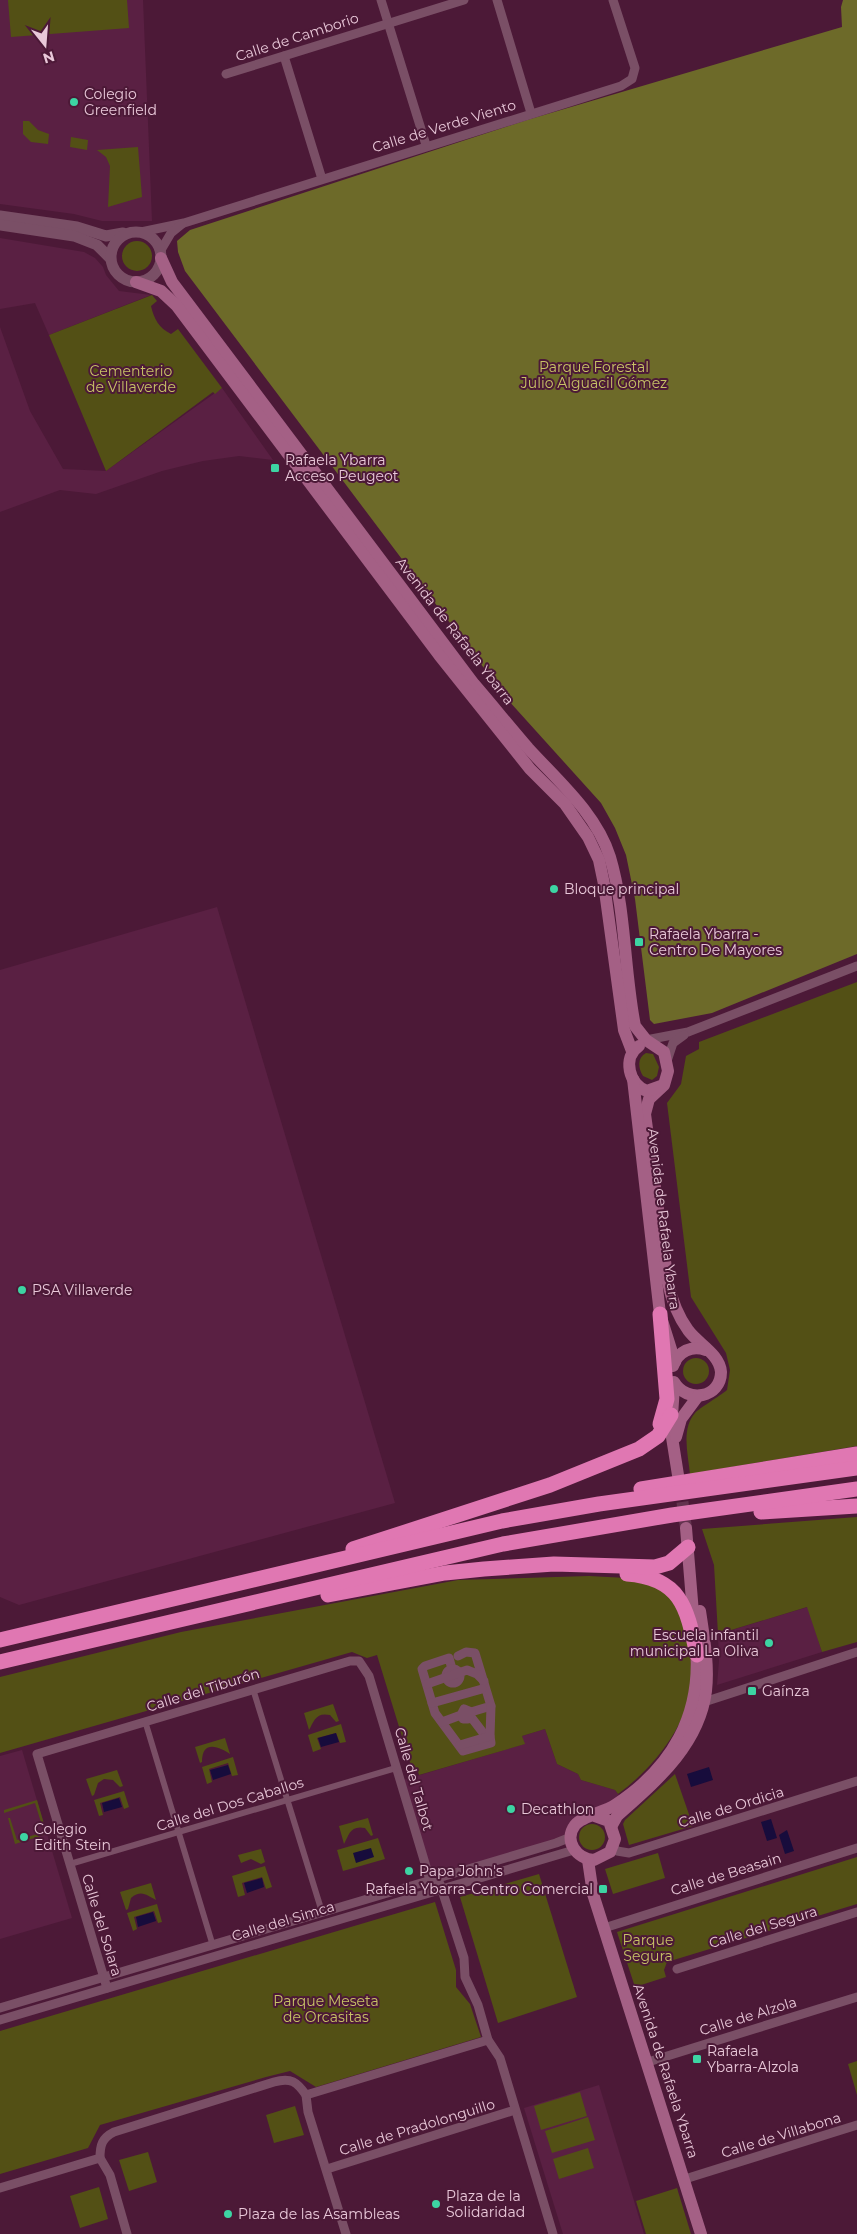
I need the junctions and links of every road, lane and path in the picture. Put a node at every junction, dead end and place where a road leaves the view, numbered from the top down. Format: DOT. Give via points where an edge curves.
graph roads {
  1 [pos="381,0"];
  2 [pos="464,0"];
  3 [pos="497,0"];
  4 [pos="613,0"];
  5 [pos="388,22"];
  6 [pos="284,56"];
  7 [pos="226,74"];
  8 [pos="531,113"];
  9 [pos="426,145"];
  10 [pos="322,179"];
  11 [pos="0,216"];
  12 [pos="184,223"];
  13 [pos="0,225"];
  14 [pos="137,231"];
  15 [pos="161,254"];
  16 [pos="110,258"];
  17 [pos="136,282"];
  18 [pos="857,966"];
  19 [pos="688,1032"];
  20 [pos="651,1043"];
  21 [pos="632,1051"];
  22 [pos="667,1064"];
  23 [pos="633,1079"];
  24 [pos="664,1085"];
  25 [pos="660,1314"];
  26 [pos="706,1350"];
  27 [pos="674,1362"];
  28 [pos="674,1382"];
  29 [pos="698,1396"];
  30 [pos="671,1415"];
  31 [pos="674,1448"];
  32 [pos="857,1454"];
  33 [pos="618,1458"];
  34 [pos="857,1468"];
  35 [pos="678,1475"];
  36 [pos="857,1489"];
  37 [pos="599,1504"];
  38 [pos="857,1506"];
  39 [pos="672,1515"];
  40 [pos="686,1528"];
  41 [pos="688,1547"];
  42 [pos="526,1566"];
  43 [pos="288,1573"];
  44 [pos="234,1606"];
  45 [pos="0,1640"];
  46 [pos="857,1652"];
  47 [pos="697,1655"];
  48 [pos="449,1658"];
  49 [pos="0,1662"];
  50 [pos="458,1674"];
  51 [pos="369,1676"];
  52 [pos="481,1681"];
  53 [pos="427,1684"];
  54 [pos="253,1689"];
  55 [pos="470,1692"];
  56 [pos="460,1695"];
  57 [pos="704,1702"];
  58 [pos="432,1703"];
  59 [pos="487,1707"];
  60 [pos="467,1713"];
  61 [pos="145,1722"];
  62 [pos="442,1722"];
  63 [pos="490,1736"];
  64 [pos="37,1754"];
  65 [pos="396,1768"];
  66 [pos="857,1781"];
  67 [pos="288,1800"];
  68 [pos="595,1816"];
  69 [pos="612,1825"];
  70 [pos="179,1833"];
  71 [pos="571,1837"];
  72 [pos="613,1847"];
  73 [pos="857,1848"];
  74 [pos="574,1850"];
  75 [pos="588,1860"];
  76 [pos="70,1864"];
  77 [pos="434,1879"];
  78 [pos="437,1889"];
  79 [pos="322,1912"];
  80 [pos="857,1912"];
  81 [pos="604,1928"];
  82 [pos="213,1946"];
  83 [pos="677,1969"];
  84 [pos="104,1978"];
  85 [pos="107,1988"];
  86 [pos="857,1997"];
  87 [pos="0,2008"];
  88 [pos="0,2020"];
  89 [pos="488,2040"];
  90 [pos="648,2062"];
  91 [pos="306,2096"];
  92 [pos="515,2110"];
  93 [pos="857,2125"];
  94 [pos="100,2158"];
  95 [pos="327,2170"];
  96 [pos="685,2179"];
  97 [pos="0,2188"];
  98 [pos="127,2234"];
  99 [pos="346,2234"];
  100 [pos="553,2234"];
  101 [pos="701,2234"];
  1 -- 5 [label="street"];
  2 -- 5 [label="street, Calle de Camborio"];
  3 -- 8 [label="street"];
  4 -- 8 [label="street, Calle de Verde Viento" via="634,62 632,79 621,86"];
  5 -- 6 [label="street, Calle de Camborio"];
  5 -- 9 [label="street"];
  6 -- 7 [label="street, Calle de Camborio"];
  6 -- 10 [label="street"];
  8 -- 9 [label="street, Calle de Verde Viento"];
  9 -- 10 [label="street, Calle de Verde Viento"];
  10 -- 12 [label="street, Calle de Verde Viento"];
  11 -- 14 [label="street" via="77,227 106,236"];
  12 -- 14 [label="street, Calle de Verde Viento"];
  12 -- 15 [label="street, Calle de Verde Viento" via="172,233"];
  13 -- 16 [label="street" via="74,236 97,245"];
  14 -- 15 [label="street" via="153,238"];
  14 -- 16 [label="street" via="116,240"];
  15 -- 17 [label="street" via="154,275"];
  15 -- 20 [label="main road, Avenida de Rafaela Ybarra" via="172,282 474,684 574,797 598,831 615,881 635,1026"];
  16 -- 17 [label="street" via="118,275"];
  17 -- 21 [label="main road, Avenida de Rafaela Ybarra" via="161,291 176,305 439,655 530,769 565,804 588,837 599,860 624,1030"];
  18 -- 19 [label="street"];
  19 -- 20 [label="street"];
  19 -- 22 [label="street" via="673,1043"];
  20 -- 21 [label="main road"];
  20 -- 22 [label="main road, Avenida de Rafaela Ybarra" via="664,1052"];
  21 -- 23 [label="main road, Avenida de Rafaela Ybarra" via="628,1065"];
  22 -- 24 [label="main road"];
  23 -- 24 [label="main road" via="638,1087 647,1091"];
  23 -- 25 [label="main road, Avenida de Rafaela Ybarra"];
  24 -- 26 [label="main road, Avenida de Rafaela Ybarra" via="649,1099 645,1114 668,1284 680,1318"];
  25 -- 27 [label="main road, Avenida de Rafaela Ybarra"];
  25 -- 33 [label="highway" via="667,1400 664,1414 647,1439"];
  26 -- 27 [label="main road" via="690,1349 681,1353"];
  26 -- 29 [label="main road, Avenida de Rafaela Ybarra" via="717,1359 720,1380 711,1392"];
  27 -- 28 [label="main road, Avenida de Rafaela Ybarra"];
  28 -- 29 [label="main road" via="684,1393"];
  28 -- 30 [label="main road, Avenida de Rafaela Ybarra"];
  29 -- 31 [label="main road, Avenida de Rafaela Ybarra" via="680,1419"];
  30 -- 31 [label="main road, Avenida de Rafaela Ybarra"];
  30 -- 33 [label="highway" via="653,1441"];
  31 -- 35 [label="main road, Avenida de Rafaela Ybarra"];
  32 -- 37 [label="highway" via="644,1488"];
  33 -- 43 [label="highway" via="550,1485 368,1543"];
  34 -- 37 [label="highway"];
  36 -- 39 [label="highway"];
  37 -- 43 [label="highway" via="502,1521"];
  38 -- 39 [label="highway"];
  39 -- 44 [label="highway" via="503,1544"];
  40 -- 41 [label="main road"];
  41 -- 42 [label="highway" via="669,1563 655,1567"];
  41 -- 47 [label="main road"];
  41 -- 57 [label="main road" via="705,1653"];
  42 -- 44 [label="highway" via="445,1573 274,1604"];
  42 -- 47 [label="highway" via="635,1574 661,1583 684,1604"];
  43 -- 45 [label="highway"];
  44 -- 49 [label="highway"];
  46 -- 57 [label="street"];
  47 -- 68 [label="main road" via="695,1697 674,1747 648,1777 618,1803"];
  48 -- 50 [label="street"];
  48 -- 52 [label="street" via="466,1652 475,1653"];
  48 -- 53 [label="street" via="423,1667"];
  50 -- 52 [label="street" via="470,1670"];
  50 -- 53 [label="street" via="448,1672 447,1678"];
  50 -- 55 [label="street" via="470,1673 476,1678 475,1688"];
  50 -- 56 [label="street"];
  51 -- 54 [label="street, Calle del Tiburón" via="359,1661 350,1660"];
  51 -- 65 [label="street, Calle del Talbot"];
  52 -- 55 [label="street"];
  52 -- 59 [label="street"];
  53 -- 58 [label="street"];
  54 -- 61 [label="street, Calle del Tiburón"];
  54 -- 67 [label="street"];
  55 -- 56 [label="street"];
  56 -- 58 [label="street"];
  56 -- 60 [label="street"];
  57 -- 69 [label="main road" via="694,1729 671,1765 617,1816"];
  58 -- 62 [label="street"];
  59 -- 60 [label="street"];
  59 -- 63 [label="street"];
  60 -- 62 [label="street"];
  60 -- 63 [label="street" via="484,1734"];
  61 -- 64 [label="street, Calle del Tiburón"];
  61 -- 70 [label="street"];
  62 -- 63 [label="street" via="464,1751 490,1743"];
  64 -- 76 [label="street, Calle del Solara"];
  65 -- 67 [label="street, Calle del Dos Caballos"];
  65 -- 77 [label="street, Calle del Talbot"];
  66 -- 72 [label="street, Calle de Ordicia" via="629,1853"];
  67 -- 70 [label="street, Calle del Dos Caballos"];
  67 -- 79 [label="street"];
  68 -- 69 [label="main road"];
  68 -- 71 [label="main road" via="579,1820"];
  69 -- 72 [label="main road"];
  70 -- 76 [label="street, Calle del Dos Caballos"];
  70 -- 82 [label="street"];
  71 -- 74 [label="main road"];
  71 -- 77 [label="street, Calle del Simca"];
  72 -- 75 [label="main road" via="600,1859"];
  73 -- 81 [label="street, Calle de Beasain"];
  74 -- 75 [label="main road"];
  74 -- 78 [label="street, Calle del Simca"];
  75 -- 81 [label="main road, Avenida de Rafaela Ybarra" via="593,1894"];
  76 -- 84 [label="street, Calle del Solara"];
  77 -- 78 [label="street, Calle del Talbot"];
  77 -- 79 [label="street, Calle del Simca"];
  78 -- 85 [label="street, Calle del Simca"];
  78 -- 89 [label="street, Calle del Talbot" via="464,1958 465,1977 478,2005"];
  79 -- 82 [label="street, Calle del Simca"];
  80 -- 83 [label="street, Calle del Segura"];
  81 -- 90 [label="main road, Avenida de Rafaela Ybarra"];
  82 -- 84 [label="street, Calle del Simca"];
  84 -- 85 [label="street, Calle del Solara"];
  84 -- 87 [label="street, Calle del Simca"];
  85 -- 88 [label="street, Calle del Simca"];
  86 -- 90 [label="street, Calle de Alzola"];
  89 -- 91 [label="street"];
  89 -- 92 [label="street, Calle del Talbot" via="500,2058"];
  90 -- 96 [label="main road, Avenida de Rafaela Ybarra"];
  91 -- 94 [label="street" via="293,2080 274,2082 114,2132 103,2141"];
  91 -- 95 [label="street"];
  92 -- 95 [label="street, Calle de Pradolonguillo"];
  92 -- 100 [label="street, Calle del Talbot"];
  93 -- 96 [label="street, Calle de Villabona"];
  94 -- 97 [label="street"];
  94 -- 98 [label="street" via="110,2175"];
  95 -- 99 [label="street"];
  96 -- 101 [label="main road, Avenida de Rafaela Ybarra"];
}
